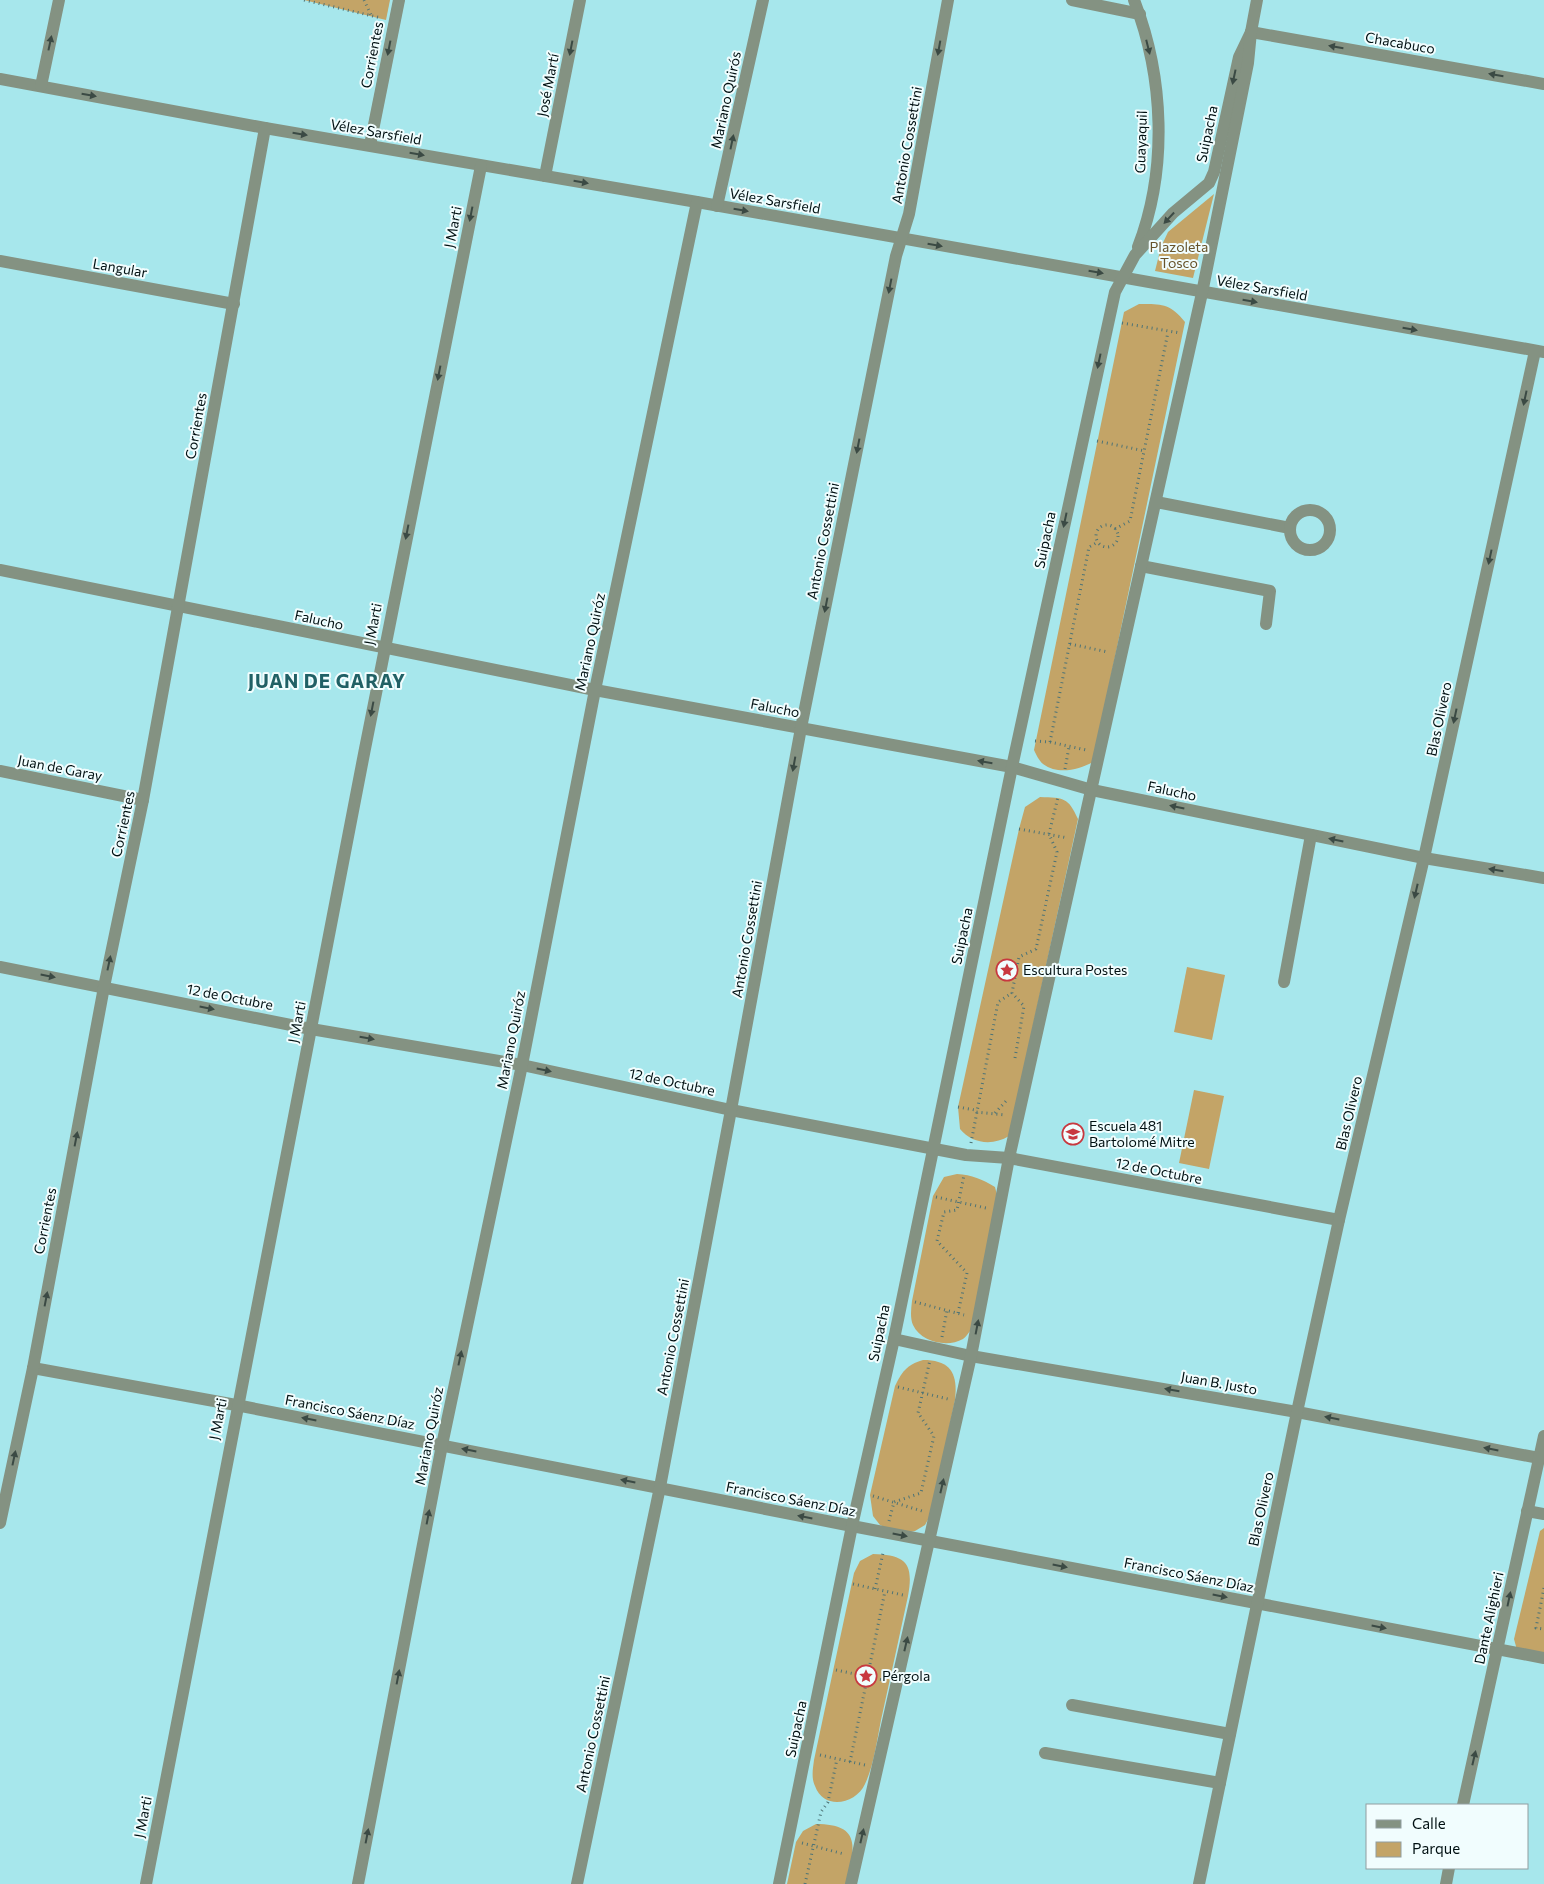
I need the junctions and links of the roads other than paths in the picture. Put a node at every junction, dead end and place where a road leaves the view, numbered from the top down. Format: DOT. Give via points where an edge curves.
graph roads {
  1 [pos="59,0"];
  2 [pos="399,0"];
  3 [pos="580,0"];
  4 [pos="763,0"];
  5 [pos="948,0"];
  6 [pos="1072,0"];
  7 [pos="1134,0"];
  8 [pos="1258,0"];
  9 [pos="1140,14"];
  10 [pos="1251,32"];
  11 [pos="0,79"];
  12 [pos="1544,84"];
  13 [pos="41,86"];
  14 [pos="265,128"];
  15 [pos="370,145"];
  16 [pos="481,166"];
  17 [pos="545,176"];
  18 [pos="697,202"];
  19 [pos="718,206"];
  20 [pos="902,239"];
  21 [pos="1135,255"];
  22 [pos="0,261"];
  23 [pos="1123,277"];
  24 [pos="1202,293"];
  25 [pos="234,304"];
  26 [pos="1540,351"];
  27 [pos="1156,502"];
  28 [pos="1290,528"];
  29 [pos="1142,566"];
  30 [pos="0,570"];
  31 [pos="178,606"];
  32 [pos="1266,624"];
  33 [pos="384,648"];
  34 [pos="595,690"];
  35 [pos="800,728"];
  36 [pos="1012,767"];
  37 [pos="0,771"];
  38 [pos="1092,790"];
  39 [pos="143,800"];
  40 [pos="1311,835"];
  41 [pos="1424,858"];
  42 [pos="1544,878"];
  43 [pos="0,967"];
  44 [pos="1284,982"];
  45 [pos="104,987"];
  46 [pos="311,1029"];
  47 [pos="522,1065"];
  48 [pos="731,1110"];
  49 [pos="933,1149"];
  50 [pos="1009,1158"];
  51 [pos="1339,1220"];
  52 [pos="894,1339"];
  53 [pos="971,1356"];
  54 [pos="33,1368"];
  55 [pos="236,1405"];
  56 [pos="1296,1412"];
  57 [pos="1544,1436"];
  58 [pos="442,1445"];
  59 [pos="1539,1458"];
  60 [pos="660,1487"];
  61 [pos="1527,1511"];
  62 [pos="1544,1514"];
  63 [pos="0,1523"];
  64 [pos="852,1526"];
  65 [pos="930,1541"];
  66 [pos="1257,1604"];
  67 [pos="1498,1650"];
  68 [pos="1544,1658"];
  69 [pos="1072,1705"];
  70 [pos="1230,1734"];
  71 [pos="1045,1752"];
  72 [pos="1220,1783"];
  73 [pos="1463,1804"];
  74 [pos="1449,1869"];
  75 [pos="146,1884"];
  76 [pos="358,1884"];
  77 [pos="577,1884"];
  78 [pos="779,1884"];
  79 [pos="851,1884"];
  80 [pos="1199,1884"];
  81 [pos="1446,1884"];
  13 -- 1 [label="street, one-way"];
  2 -- 15 [label="street, Corrientes, one-way"];
  3 -- 17 [label="street, José Martí, one-way"];
  19 -- 4 [label="street, Mariano Quirós, one-way"];
  5 -- 20 [label="street, Antonio Cossettini, one-way"];
  6 -- 9 [label="street"];
  7 -- 9 [label="street, Guayaquil"];
  8 -- 10 [label="street, Suipacha"];
  9 -- 21 [label="street, Guayaquil, one-way" via="1155,74 1160,126 1148,220"];
  12 -- 10 [label="street, Chacabuco, one-way"];
  10 -- 21 [label="street, Suipacha, one-way" via="1239,57 1209,183 1173,213"];
  10 -- 24 [label="street, Suipacha" via="1248,63"];
  11 -- 13 [label="street, Vélez Sarsfield"];
  13 -- 14 [label="street, Vélez Sarsfield, one-way"];
  14 -- 15 [label="street, Vélez Sarsfield, one-way"];
  14 -- 25 [label="street, Corrientes"];
  15 -- 16 [label="street, Vélez Sarsfield, one-way"];
  16 -- 17 [label="street, Vélez Sarsfield"];
  16 -- 33 [label="street, J Marti, one-way"];
  17 -- 18 [label="street, Vélez Sarsfield, one-way"];
  18 -- 19 [label="street, Vélez Sarsfield"];
  18 -- 34 [label="street, Mariano Quiróz"];
  19 -- 20 [label="street, Vélez Sarsfield, one-way"];
  20 -- 23 [label="street, Vélez Sarsfield, one-way"];
  20 -- 35 [label="street, Antonio Cossettini, one-way"];
  21 -- 23 [label="street, Suipacha"];
  22 -- 25 [label="street, Langular"];
  23 -- 24 [label="street, Vélez Sarsfield"];
  23 -- 36 [label="street, Suipacha, one-way" via="1108,317"];
  24 -- 26 [label="street, Vélez Sarsfield, one-way"];
  24 -- 27 [label="street, Suipacha"];
  25 -- 31 [label="street, Corrientes"];
  26 -- 41 [label="street, Blas Olivero, one-way"];
  27 -- 28 [label="street"];
  27 -- 29 [label="street, Suipacha"];
  29 -- 32 [label="street" via="1270,591"];
  29 -- 38 [label="street, Suipacha"];
  30 -- 31 [label="street, Falucho"];
  31 -- 33 [label="street, Falucho"];
  31 -- 39 [label="street, Corrientes"];
  33 -- 34 [label="street, Falucho"];
  33 -- 46 [label="street, J Marti, one-way"];
  34 -- 35 [label="street, Falucho"];
  34 -- 47 [label="street, Mariano Quiróz"];
  36 -- 35 [label="street, Falucho, one-way"];
  35 -- 48 [label="street, Antonio Cossettini, one-way"];
  36 -- 38 [label="street, Falucho"];
  36 -- 49 [label="street, Suipacha"];
  37 -- 39 [label="street, Juan de Garay"];
  40 -- 38 [label="street, Falucho, one-way"];
  38 -- 50 [label="street, Suipacha"];
  45 -- 39 [label="street, Corrientes, one-way"];
  41 -- 40 [label="street, Falucho, one-way"];
  40 -- 44 [label="street"];
  42 -- 41 [label="street, Falucho, one-way"];
  41 -- 51 [label="street, Blas Olivero, one-way"];
  43 -- 45 [label="street, 12 de Octubre, one-way"];
  45 -- 46 [label="street, 12 de Octubre, one-way"];
  54 -- 45 [label="street, Corrientes, one-way"];
  46 -- 47 [label="street, 12 de Octubre, one-way"];
  46 -- 55 [label="street, J Marti"];
  47 -- 48 [label="street, 12 de Octubre, one-way"];
  58 -- 47 [label="street, Mariano Quiróz, one-way"];
  48 -- 49 [label="street, 12 de Octubre"];
  48 -- 60 [label="street, Antonio Cossettini"];
  49 -- 50 [label="street, 12 de Octubre"];
  49 -- 52 [label="street, Suipacha"];
  50 -- 51 [label="street, 12 de Octubre"];
  53 -- 50 [label="street, Suipacha, one-way"];
  51 -- 56 [label="street, Blas Olivero"];
  52 -- 53 [label="street, Juan B. Justo"];
  52 -- 64 [label="street, Suipacha"];
  56 -- 53 [label="street, Juan B. Justo, one-way"];
  65 -- 53 [label="street, Suipacha, one-way"];
  54 -- 55 [label="street, Francisco Sáenz Díaz"];
  63 -- 54 [label="street, Corrientes, one-way"];
  58 -- 55 [label="street, Francisco Sáenz Díaz, one-way"];
  55 -- 75 [label="street, J Marti"];
  59 -- 56 [label="street, Juan B. Justo, one-way"];
  56 -- 66 [label="street, Blas Olivero"];
  57 -- 59 [label="street, Dante Alighieri"];
  60 -- 58 [label="street, Francisco Sáenz Díaz, one-way"];
  76 -- 58 [label="street, Mariano Quiróz, one-way"];
  59 -- 61 [label="street, Dante Alighieri"];
  64 -- 60 [label="street, Francisco Sáenz Díaz, one-way"];
  60 -- 77 [label="street, Antonio Cossettini"];
  61 -- 62 [label="street"];
  67 -- 61 [label="street, Dante Alighieri, one-way"];
  64 -- 65 [label="street, Francisco Sáenz Díaz, one-way"];
  64 -- 78 [label="street, Suipacha"];
  65 -- 66 [label="street, Francisco Sáenz Díaz, one-way"];
  79 -- 65 [label="street, Suipacha, one-way"];
  66 -- 67 [label="street, Francisco Sáenz Díaz, one-way"];
  66 -- 70 [label="street, Blas Olivero"];
  67 -- 68 [label="street, Francisco Sáenz Díaz"];
  73 -- 67 [label="street, Dante Alighieri, one-way"];
  69 -- 70 [label="street"];
  70 -- 72 [label="street, Blas Olivero"];
  71 -- 72 [label="street"];
  72 -- 80 [label="street, Blas Olivero"];
  74 -- 81 [label="street"];
}
